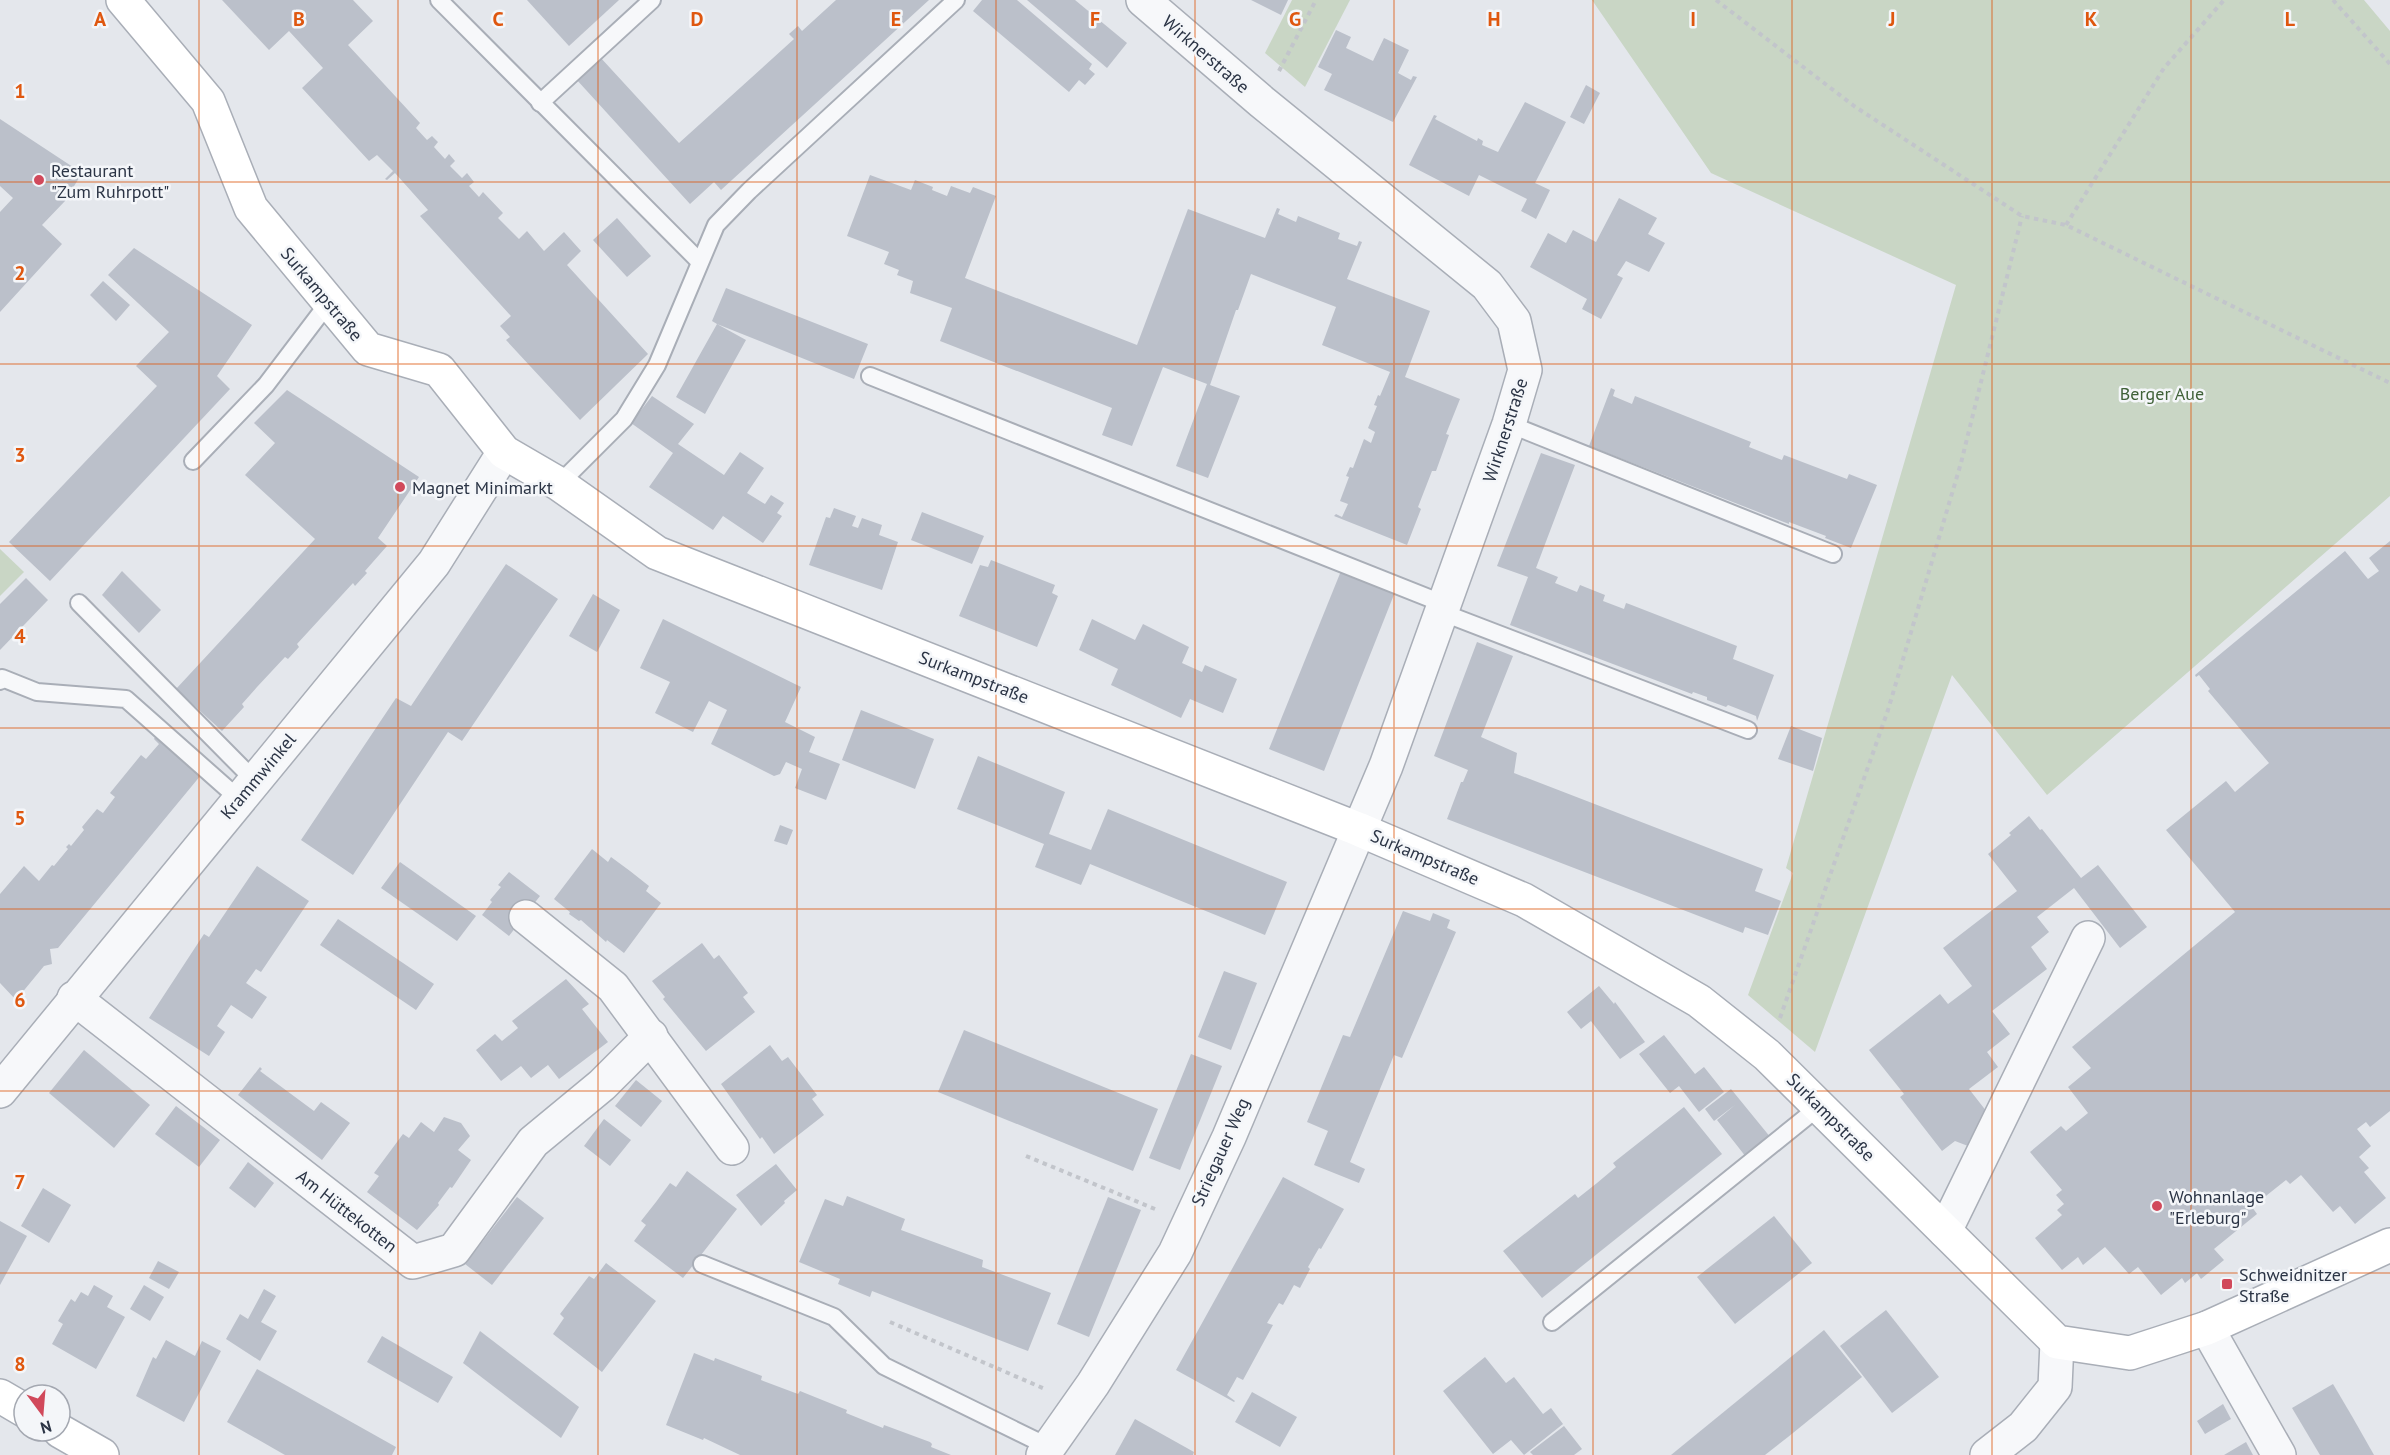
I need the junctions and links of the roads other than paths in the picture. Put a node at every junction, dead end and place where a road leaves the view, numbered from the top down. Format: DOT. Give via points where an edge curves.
graph roads {
  1 [pos="123,0"];
  2 [pos="439,0"];
  3 [pos="652,0"];
  4 [pos="956,0"];
  5 [pos="1143,0"];
  6 [pos="540,103"];
  7 [pos="699,261"];
  8 [pos="329,302"];
  9 [pos="870,376"];
  10 [pos="1509,424"];
  11 [pos="504,452"];
  12 [pos="193,461"];
  13 [pos="559,484"];
  14 [pos="1833,554"];
  15 [pos="79,603"];
  16 [pos="1443,608"];
  17 [pos="0,681"];
  18 [pos="1748,730"];
  19 [pos="247,790"];
  20 [pos="1358,829"];
  21 [pos="526,917"];
  22 [pos="2088,938"];
  23 [pos="75,998"];
  24 [pos="651,1036"];
  25 [pos="0,1091"];
  26 [pos="1820,1106"];
  27 [pos="732,1148"];
  28 [pos="1945,1231"];
  29 [pos="2390,1245"];
  30 [pos="702,1264"];
  31 [pos="1552,1322"];
  32 [pos="2207,1328"];
  33 [pos="2057,1342"];
  34 [pos="72,1438"];
  35 [pos="1046,1451"];
  36 [pos="102,1455"];
  37 [pos="1987,1455"];
  38 [pos="2279,1455"];
  1 -- 8 [label="street, Surkampstraße" via="208,100 251,208"];
  2 -- 6 [label="lane"];
  3 -- 6 [label="lane"];
  4 -- 7 [label="lane" via="716,225"];
  5 -- 10 [label="street, Wirknerstraße" via="1487,285 1514,321 1525,370"];
  6 -- 7 [label="lane"];
  7 -- 13 [label="lane" via="657,365 624,419"];
  8 -- 11 [label="street, Surkampstraße" via="368,349 439,370"];
  8 -- 12 [label="lane" via="266,385"];
  9 -- 16 [label="lane"];
  10 -- 14 [label="lane"];
  10 -- 16 [label="street, Wirknerstraße"];
  11 -- 13 [label="street, Surkampstraße"];
  11 -- 19 [label="street, Krammwinkel" via="434,563"];
  13 -- 20 [label="street, Surkampstraße" via="657,553"];
  15 -- 19 [label="lane"];
  16 -- 18 [label="lane"];
  16 -- 20 [label="street, Wirknerstraße" via="1386,766"];
  17 -- 19 [label="lane" via="2,678 37,692 126,699"];
  19 -- 23 [label="street, Krammwinkel"];
  20 -- 26 [label="street, Surkampstraße" via="1524,900 1699,1001 1767,1055"];
  20 -- 35 [label="street, Striegauer Weg" via="1229,1137 1175,1253"];
  21 -- 24 [label="street" via="613,987"];
  22 -- 28 [label="street"];
  23 -- 24 [label="street, Am Hüttekotten" via="412,1262 454,1250 533,1142 603,1085"];
  23 -- 25 [label="street, Krammwinkel"];
  24 -- 27 [label="street"];
  26 -- 28 [label="street, Surkampstraße"];
  26 -- 31 [label="lane"];
  28 -- 33 [label="street, Surkampstraße"];
  29 -- 32 [label="street"];
  30 -- 35 [label="lane" via="834,1317 884,1366"];
  32 -- 33 [label="street" via="2130,1353"];
  32 -- 38 [label="street"];
  33 -- 37 [label="street" via="2055,1386 2023,1427"];
  34 -- 36 [label="street"];
}
